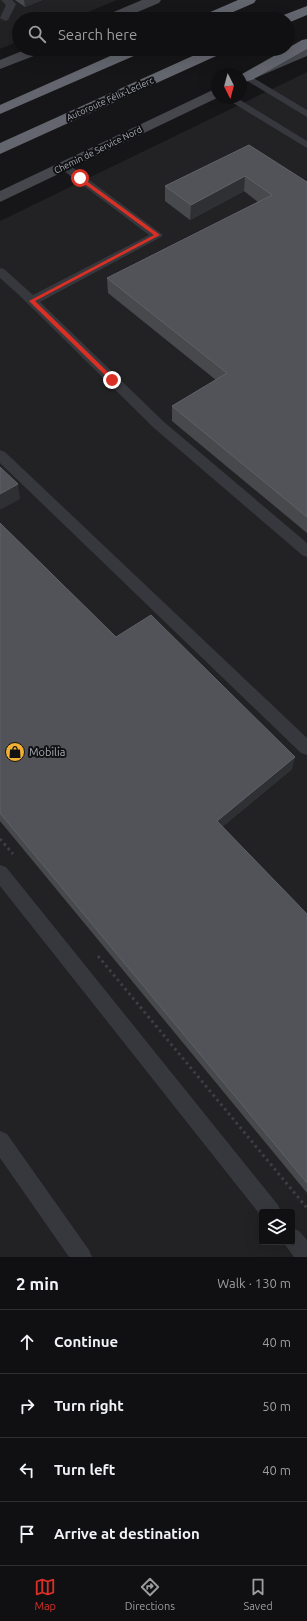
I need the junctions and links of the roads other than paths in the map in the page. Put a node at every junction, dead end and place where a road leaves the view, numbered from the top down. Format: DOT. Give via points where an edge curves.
graph roads {
  1 [pos="6,0"];
  2 [pos="154,0"];
  3 [pos="249,0"];
  4 [pos="307,10"];
  5 [pos="126,12"];
  6 [pos="222,12"];
  7 [pos="295,15"];
  8 [pos="6,18"];
  9 [pos="307,42"];
  10 [pos="295,49"];
  11 [pos="307,51"];
  12 [pos="22,56"];
  13 [pos="122,56"];
  14 [pos="205,56"];
  15 [pos="283,56"];
  16 [pos="0,65"];
  17 [pos="247,77"];
  18 [pos="247,78"];
  19 [pos="247,81"];
  20 [pos="211,95"];
  21 [pos="240,104"];
  22 [pos="0,110"];
  23 [pos="307,114"];
  24 [pos="307,145"];
  25 [pos="0,149"];
  26 [pos="64,166"];
  27 [pos="0,197"];
  28 [pos="0,272"];
  29 [pos="32,301"];
  30 [pos="0,455"];
  31 [pos="307,551"];
  32 [pos="307,748"];
  33 [pos="0,873"];
  34 [pos="0,1141"];
  35 [pos="269,1209"];
  36 [pos="295,1242"];
  37 [pos="307,1256"];
  38 [pos="82,1257"];
  1 -- 8 [label="lane" via="11,4"];
  2 -- 5 [label="main road"];
  3 -- 6 [label="highway"];
  4 -- 7 [label="highway"];
  9 -- 10 [label="highway"];
  11 -- 18 [label="main road"];
  12 -- 16 [label="main road"];
  13 -- 22 [label="highway"];
  14 -- 25 [label="highway, Autoroute Félix-Leclerc"];
  15 -- 17 [label="highway"];
  19 -- 23 [label="lane"];
  20 -- 26 [label="main road, Chemin de Service Nord"];
  21 -- 24 [label="lane"];
  26 -- 27 [label="main road, Chemin de Service Nord"];
  26 -- 29 [label="lane" via="157,235"];
  28 -- 29 [label="lane"];
  29 -- 31 [label="lane" via="159,425"];
  30 -- 32 [label="lane"];
  33 -- 35 [label="lane"];
  34 -- 38 [label="lane"];
  36 -- 37 [label="lane"];
}
